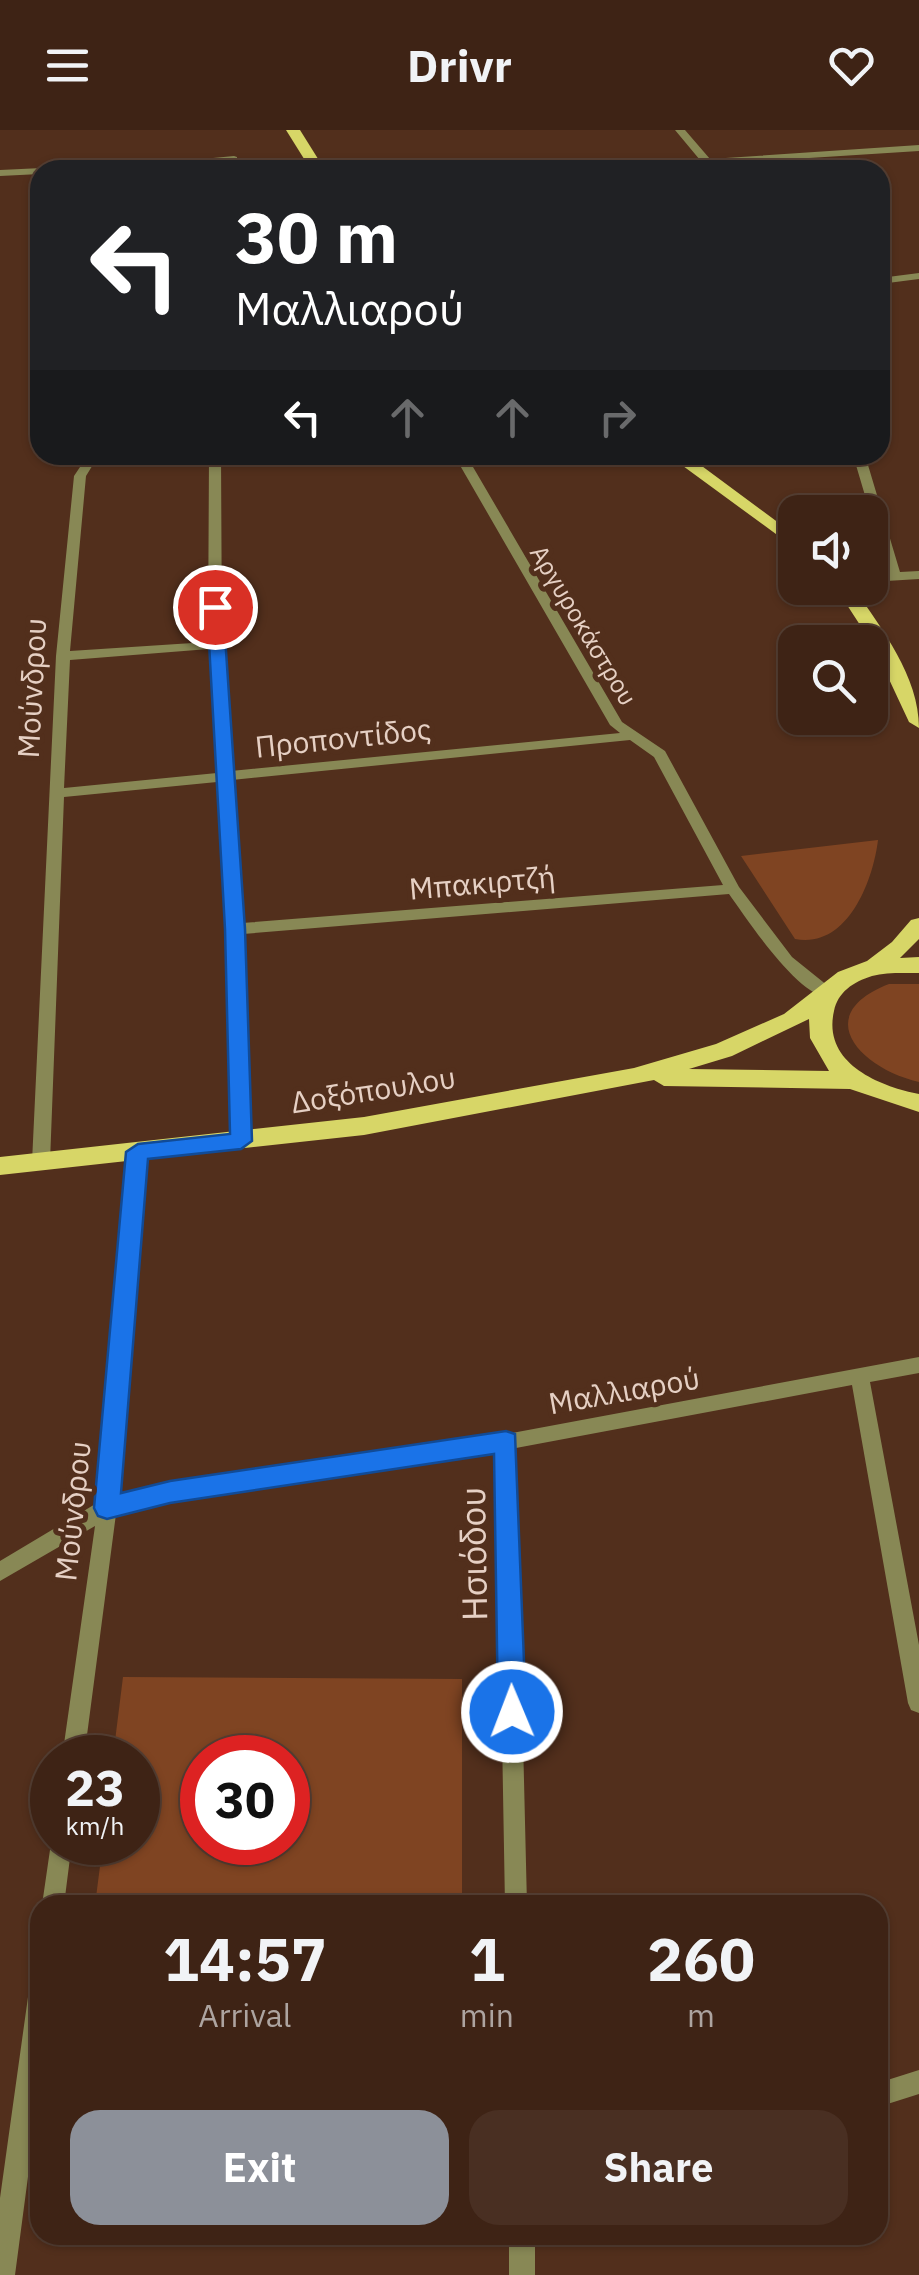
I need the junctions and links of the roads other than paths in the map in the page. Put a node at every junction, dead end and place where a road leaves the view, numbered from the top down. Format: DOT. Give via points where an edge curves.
graph roads {
  1 [pos="293,130"];
  2 [pos="680,130"];
  3 [pos="919,148"];
  4 [pos="234,158"];
  5 [pos="215,160"];
  6 [pos="312,160"];
  7 [pos="705,160"];
  8 [pos="780,160"];
  9 [pos="30,171"];
  10 [pos="0,172"];
  11 [pos="919,276"];
  12 [pos="890,280"];
  13 [pos="90,465"];
  14 [pos="215,465"];
  15 [pos="466,465"];
  16 [pos="690,465"];
  17 [pos="862,465"];
  18 [pos="778,530"];
  19 [pos="919,575"];
  20 [pos="895,576"];
  21 [pos="888,577"];
  22 [pos="856,605"];
  23 [pos="215,645"];
  24 [pos="64,656"];
  25 [pos="919,722"];
  26 [pos="632,736"];
  27 [pos="222,777"];
  28 [pos="59,793"];
  29 [pos="733,889"];
  30 [pos="919,925"];
  31 [pos="235,929"];
  32 [pos="919,965"];
  33 [pos="872,967"];
  34 [pos="827,994"];
  35 [pos="634,1077"];
  36 [pos="853,1080"];
  37 [pos="883,1095"];
  38 [pos="919,1103"];
  39 [pos="919,1120"];
  40 [pos="241,1141"];
  41 [pos="138,1152"];
  42 [pos="41,1162"];
  43 [pos="0,1166"];
  44 [pos="919,1365"];
  45 [pos="860,1376"];
  46 [pos="506,1442"];
  47 [pos="107,1508"];
  48 [pos="0,1572"];
  49 [pos="919,1703"];
  50 [pos="76,1735"];
  51 [pos="58,1865"];
  52 [pos="53,1895"];
  53 [pos="516,1895"];
  54 [pos="30,2070"];
  55 [pos="919,2082"];
  56 [pos="888,2093"];
  57 [pos="522,2245"];
  58 [pos="2,2275"];
  59 [pos="522,2275"];
  1 -- 6 [label="main road"];
  2 -- 7 [label="street"];
  3 -- 8 [label="street"];
  4 -- 5 [label="street"];
  9 -- 10 [label="street"];
  11 -- 12 [label="street"];
  13 -- 24 [label="street, Μούνδρου" via="80,476"];
  14 -- 23 [label="street"];
  15 -- 26 [label="street, Αργυροκάστρου" via="617,725"];
  16 -- 18 [label="main road"];
  17 -- 20 [label="street"];
  19 -- 20 [label="street"];
  20 -- 21 [label="street"];
  22 -- 25 [label="main road"];
  23 -- 24 [label="street"];
  23 -- 27 [label="street"];
  24 -- 28 [label="street, Μούνδρου"];
  26 -- 27 [label="street, Προποντίδος"];
  26 -- 29 [label="street, Αργυροκάστρου" via="660,754"];
  27 -- 28 [label="street, Προποντίδος"];
  27 -- 31 [label="street"];
  28 -- 42 [label="street, Μούνδρου"];
  29 -- 31 [label="street, Μπακιρτζή"];
  29 -- 34 [label="street, Αργυροκάστρου" via="786,961"];
  30 -- 33 [label="main road"];
  31 -- 40 [label="street"];
  32 -- 33 [label="main road"];
  33 -- 34 [label="main road"];
  34 -- 35 [label="main road" via="792,1020 724,1050"];
  34 -- 36 [label="main road" via="818,1014 819,1037"];
  35 -- 36 [label="main road"];
  35 -- 40 [label="main road, Δοξόπουλου"];
  36 -- 37 [label="main road"];
  37 -- 38 [label="main road"];
  37 -- 39 [label="main road"];
  40 -- 41 [label="main road, Δοξόπουλου"];
  41 -- 42 [label="main road, Δοξόπουλου"];
  41 -- 47 [label="street, Μούνδρου"];
  42 -- 43 [label="main road, Δοξόπουλου"];
  44 -- 45 [label="street, Μαλλιαρού"];
  45 -- 46 [label="street, Μαλλιαρού"];
  45 -- 49 [label="street"];
  46 -- 47 [label="street, Μαλλιαρού" via="170,1492"];
  46 -- 53 [label="street, Ησιόδου"];
  47 -- 48 [label="street, Μαλλιαρού"];
  47 -- 50 [label="street, Μούνδρου"];
  51 -- 52 [label="street"];
  54 -- 58 [label="street"];
  55 -- 56 [label="street"];
  57 -- 59 [label="street"];
}
